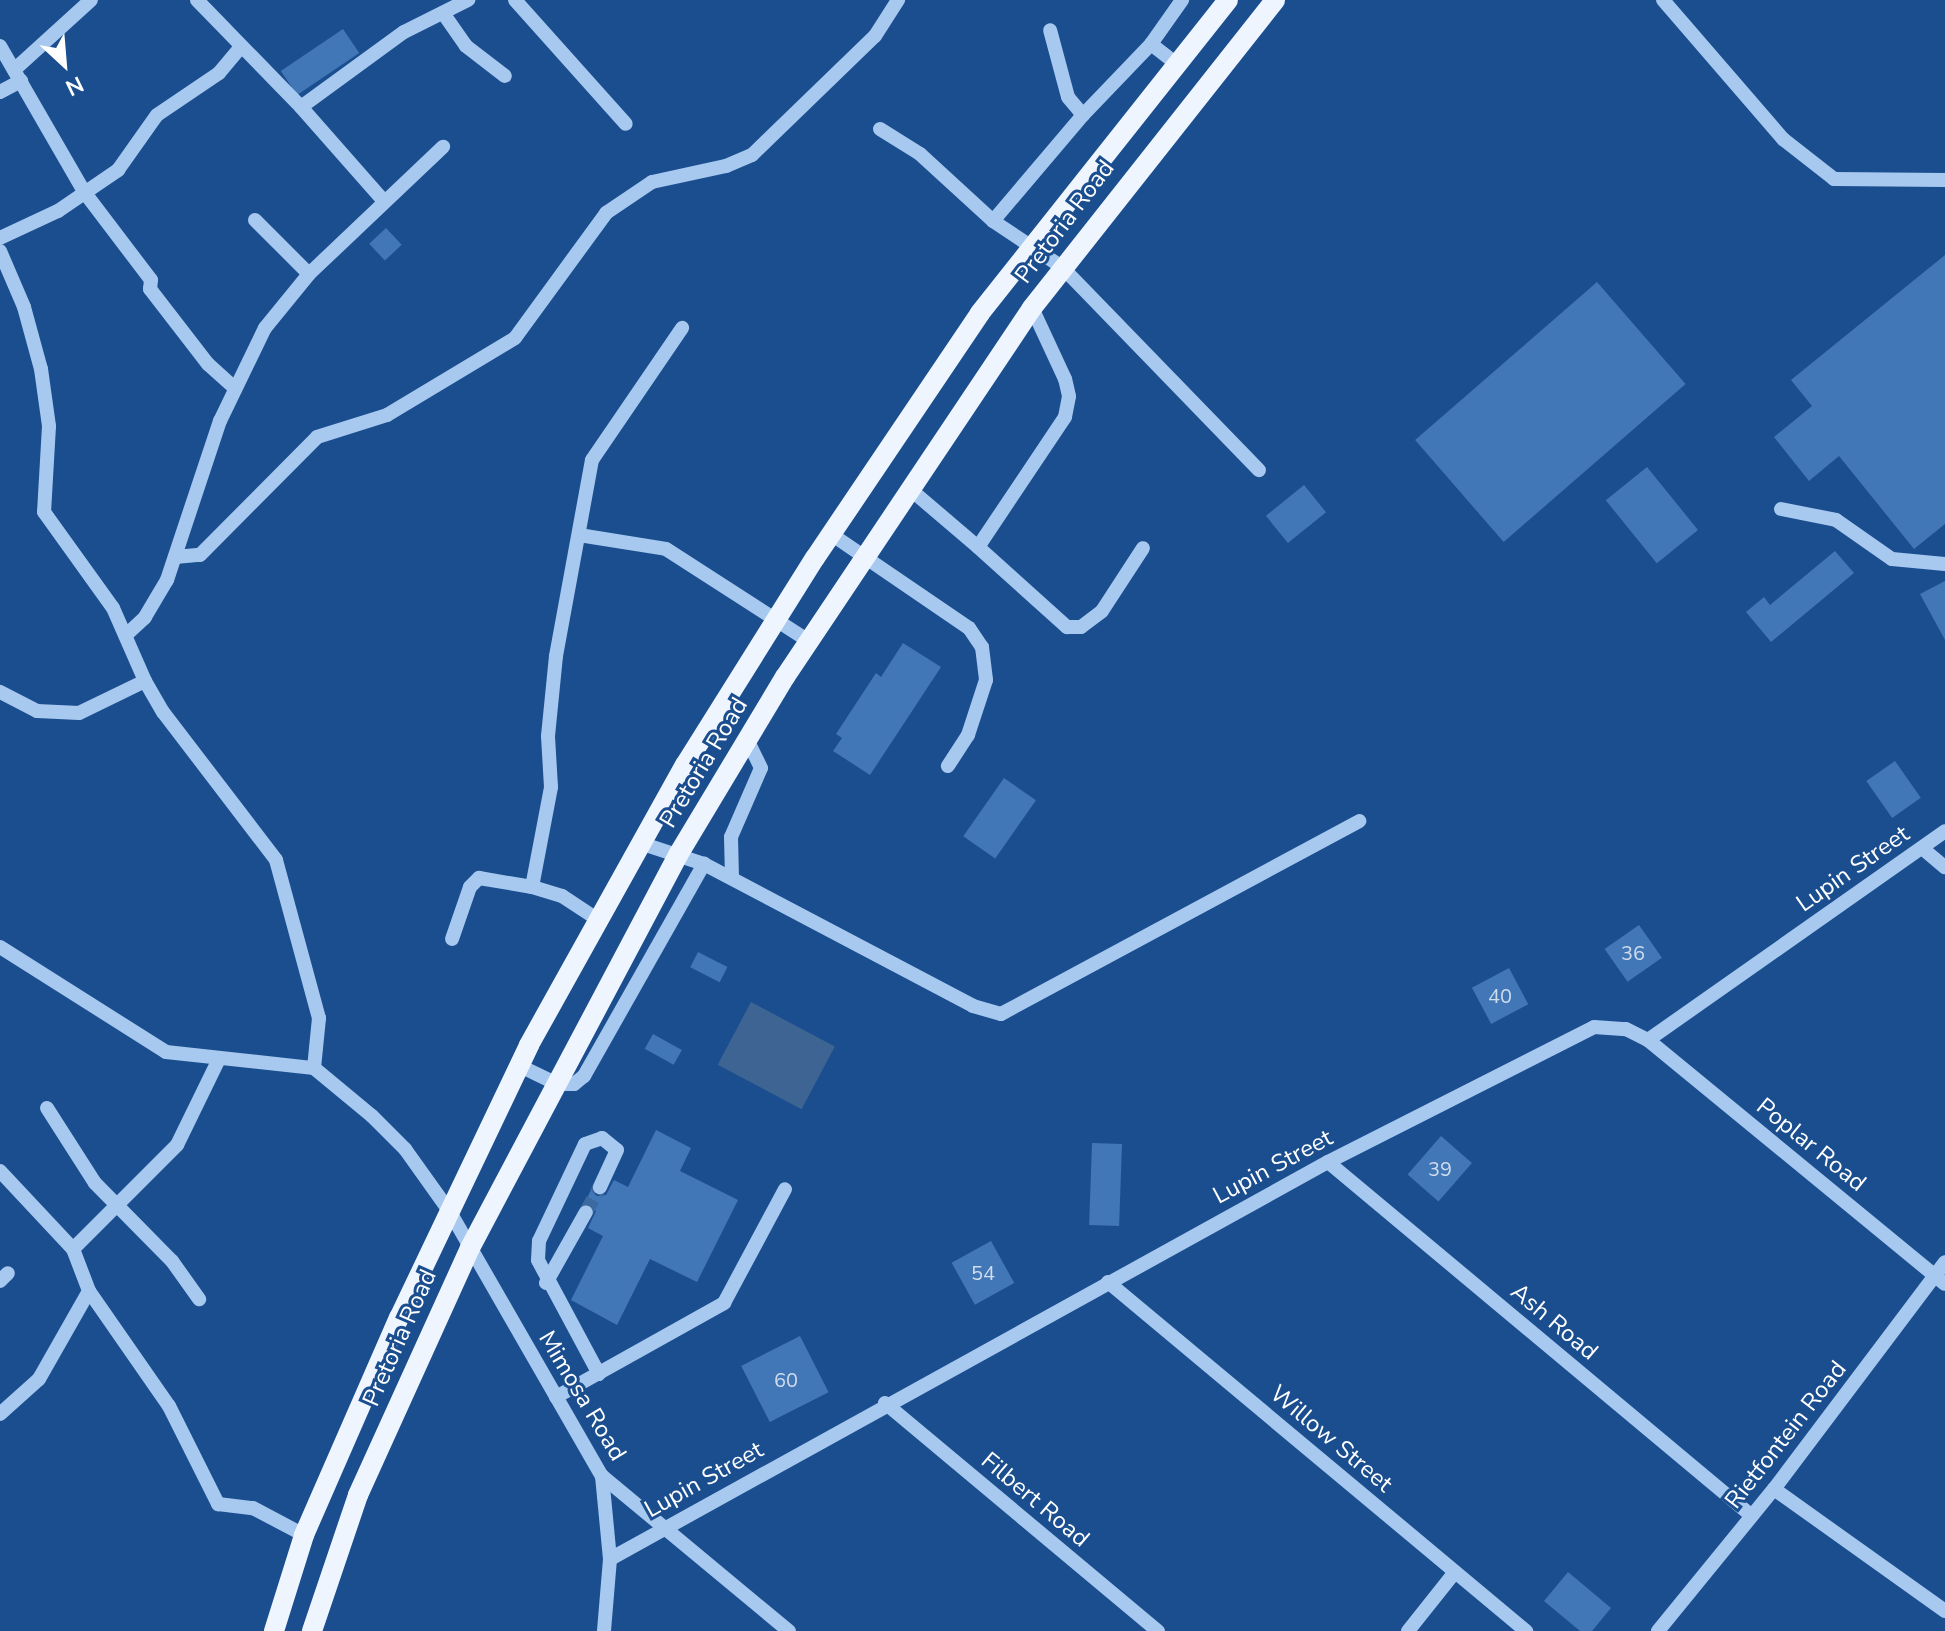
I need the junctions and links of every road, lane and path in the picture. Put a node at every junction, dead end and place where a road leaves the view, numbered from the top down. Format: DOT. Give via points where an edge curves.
graph roads {
  1 [pos="91,0"];
  2 [pos="197,0"];
  3 [pos="468,0"];
  4 [pos="515,0"];
  5 [pos="898,0"];
  6 [pos="1182,0"];
  7 [pos="1228,0"];
  8 [pos="1275,0"];
  9 [pos="1663,0"];
  10 [pos="443,13"];
  11 [pos="1050,30"];
  12 [pos="1151,44"];
  13 [pos="0,46"];
  14 [pos="239,49"];
  15 [pos="1177,64"];
  16 [pos="18,76"];
  17 [pos="505,76"];
  18 [pos="0,92"];
  19 [pos="301,107"];
  20 [pos="1083,115"];
  21 [pos="626,124"];
  22 [pos="880,129"];
  23 [pos="443,147"];
  24 [pos="1945,180"];
  25 [pos="85,193"];
  26 [pos="384,201"];
  27 [pos="255,220"];
  28 [pos="993,221"];
  29 [pos="0,238"];
  30 [pos="1033,248"];
  31 [pos="0,251"];
  32 [pos="1062,267"];
  33 [pos="309,274"];
  34 [pos="1032,308"];
  35 [pos="682,328"];
  36 [pos="235,388"];
  37 [pos="1259,470"];
  38 [pos="910,489"];
  39 [pos="1781,509"];
  40 [pos="831,534"];
  41 [pos="579,535"];
  42 [pos="978,547"];
  43 [pos="1143,548"];
  44 [pos="865,556"];
  45 [pos="175,557"];
  46 [pos="1945,564"];
  47 [pos="776,619"];
  48 [pos="126,635"];
  49 [pos="809,641"];
  50 [pos="145,681"];
  51 [pos="0,692"];
  52 [pos="748,741"];
  53 [pos="948,766"];
  54 [pos="1359,821"];
  55 [pos="1945,831"];
  56 [pos="640,843"];
  57 [pos="1922,848"];
  58 [pos="678,855"];
  59 [pos="704,864"];
  60 [pos="1945,867"];
  61 [pos="732,878"];
  62 [pos="532,887"];
  63 [pos="597,919"];
  64 [pos="452,939"];
  65 [pos="0,947"];
  66 [pos="1648,1040"];
  67 [pos="218,1061"];
  68 [pos="520,1066"];
  69 [pos="314,1068"];
  70 [pos="557,1084"];
  71 [pos="47,1108"];
  72 [pos="1328,1162"];
  73 [pos="0,1171"];
  74 [pos="600,1187"];
  75 [pos="785,1189"];
  76 [pos="116,1210"];
  77 [pos="450,1212"];
  78 [pos="586,1212"];
  79 [pos="470,1248"];
  80 [pos="73,1249"];
  81 [pos="1945,1262"];
  82 [pos="1940,1279"];
  83 [pos="1108,1282"];
  84 [pos="546,1283"];
  85 [pos="89,1291"];
  86 [pos="199,1299"];
  87 [pos="599,1374"];
  88 [pos="556,1397"];
  89 [pos="885,1403"];
  90 [pos="0,1414"];
  91 [pos="602,1476"];
  92 [pos="1774,1489"];
  93 [pos="1752,1516"];
  94 [pos="665,1527"];
  95 [pos="304,1535"];
  96 [pos="610,1559"];
  97 [pos="1455,1572"];
  98 [pos="1945,1611"];
  99 [pos="274,1631"];
  100 [pos="312,1631"];
  101 [pos="604,1631"];
  102 [pos="789,1631"];
  103 [pos="1158,1631"];
  104 [pos="1408,1631"];
  105 [pos="1526,1631"];
  106 [pos="1658,1631"];
  1 -- 16 [label="street"];
  2 -- 14 [label="street"];
  3 -- 10 [label="street"];
  4 -- 21 [label="street"];
  5 -- 45 [label="street" via="875,36 752,155 652,182 606,213 515,338 387,415 317,437 200,555"];
  6 -- 12 [label="street"];
  7 -- 15 [label="main road, Pretoria Road"];
  8 -- 32 [label="main road, Pretoria Road"];
  9 -- 24 [label="street" via="1761,113 1834,179"];
  10 -- 17 [label="street" via="466,46"];
  10 -- 19 [label="street" via="404,32"];
  11 -- 20 [label="street" via="1068,97"];
  12 -- 15 [label="street"];
  12 -- 20 [label="street"];
  13 -- 16 [label="street"];
  14 -- 19 [label="street"];
  14 -- 25 [label="street" via="219,73 157,115 118,170"];
  15 -- 30 [label="main road, Pretoria Road"];
  16 -- 18 [label="street"];
  16 -- 25 [label="street"];
  19 -- 26 [label="street"];
  20 -- 28 [label="street"];
  22 -- 28 [label="street" via="920,154"];
  23 -- 26 [label="street"];
  25 -- 29 [label="street"];
  25 -- 36 [label="street" via="208,364"];
  26 -- 33 [label="street"];
  27 -- 33 [label="street"];
  28 -- 30 [label="street"];
  30 -- 32 [label="street"];
  30 -- 40 [label="main road, Pretoria Road" via="980,313"];
  31 -- 48 [label="street" via="24,307 41,369 49,426 44,512"];
  32 -- 34 [label="main road, Pretoria Road"];
  32 -- 37 [label="street"];
  33 -- 36 [label="street" via="265,328"];
  34 -- 38 [label="main road, Pretoria Road"];
  34 -- 42 [label="street" via="1065,379 1065,417"];
  35 -- 41 [label="street" via="592,460"];
  36 -- 45 [label="street"];
  38 -- 42 [label="street"];
  38 -- 44 [label="main road, Pretoria Road"];
  39 -- 46 [label="street" via="1836,520 1892,559"];
  40 -- 44 [label="street"];
  40 -- 47 [label="main road, Pretoria Road"];
  41 -- 47 [label="street" via="666,549"];
  41 -- 62 [label="street" via="556,656 548,736 551,787"];
  42 -- 43 [label="street" via="1067,627 1081,627 1102,611"];
  44 -- 49 [label="main road, Pretoria Road"];
  44 -- 53 [label="street" via="969,628 982,647 986,680 968,735"];
  45 -- 48 [label="street" via="156,602"];
  47 -- 49 [label="street"];
  47 -- 56 [label="main road, Pretoria Road"];
  48 -- 50 [label="street"];
  49 -- 52 [label="main road, Pretoria Road"];
  50 -- 51 [label="street" via="79,713 37,711"];
  50 -- 69 [label="street" via="276,860 319,1018"];
  52 -- 58 [label="main road, Pretoria Road"];
  52 -- 61 [label="street" via="761,768 731,837"];
  54 -- 61 [label="street" via="1001,1014 973,1006"];
  55 -- 57 [label="street, Lupin Street"];
  56 -- 58 [label="street"];
  56 -- 63 [label="main road, Pretoria Road"];
  57 -- 60 [label="street"];
  57 -- 66 [label="street, Lupin Street"];
  58 -- 59 [label="street"];
  58 -- 70 [label="main road, Pretoria Road"];
  59 -- 61 [label="street"];
  59 -- 70 [label="street" via="595,1063 574,1084"];
  62 -- 63 [label="street" via="562,896"];
  62 -- 64 [label="street" via="479,878 470,887"];
  63 -- 68 [label="main road, Pretoria Road"];
  65 -- 67 [label="street" via="166,1052"];
  66 -- 72 [label="street, Lupin Street" via="1604,1026 1584,1031"];
  66 -- 82 [label="street, Poplar Road"];
  67 -- 69 [label="street"];
  67 -- 76 [label="street" via="177,1145"];
  68 -- 70 [label="street"];
  68 -- 77 [label="main road, Pretoria Road"];
  69 -- 77 [label="street, Mimosa Road" via="405,1149"];
  70 -- 79 [label="main road, Pretoria Road"];
  71 -- 76 [label="street"];
  72 -- 83 [label="street, Lupin Street"];
  72 -- 93 [label="street, Ash Road"];
  73 -- 80 [label="street"];
  74 -- 84 [label="street" via="617,1150 602,1138 585,1144 539,1241"];
  75 -- 87 [label="street" via="724,1303"];
  76 -- 80 [label="street"];
  76 -- 86 [label="street" via="172,1261"];
  77 -- 79 [label="street, Mimosa Road"];
  77 -- 95 [label="main road, Pretoria Road"];
  78 -- 84 [label="street"];
  79 -- 88 [label="street, Mimosa Road"];
  79 -- 100 [label="main road, Pretoria Road" via="358,1495"];
  80 -- 85 [label="street"];
  81 -- 82 [label="street, Rietfontein Road"];
  82 -- 92 [label="street, Rietfontein Road"];
  83 -- 89 [label="street, Lupin Street"];
  83 -- 97 [label="street, Willow Street"];
  84 -- 87 [label="street"];
  85 -- 90 [label="street" via="39,1379"];
  85 -- 95 [label="street" via="169,1406 218,1504 253,1508"];
  87 -- 88 [label="street"];
  88 -- 91 [label="street, Mimosa Road"];
  89 -- 94 [label="street, Lupin Street"];
  89 -- 103 [label="street, Filbert Road"];
  91 -- 94 [label="street, Mimosa Road"];
  91 -- 96 [label="street"];
  92 -- 93 [label="street, Rietfontein Road"];
  92 -- 98 [label="street"];
  93 -- 106 [label="street, Rietfontein Road"];
  94 -- 96 [label="street, Lupin Street"];
  94 -- 102 [label="street, Mimosa Road"];
  95 -- 99 [label="main road, Pretoria Road"];
  96 -- 101 [label="street"];
  97 -- 104 [label="street"];
  97 -- 105 [label="street, Willow Street"];
}
